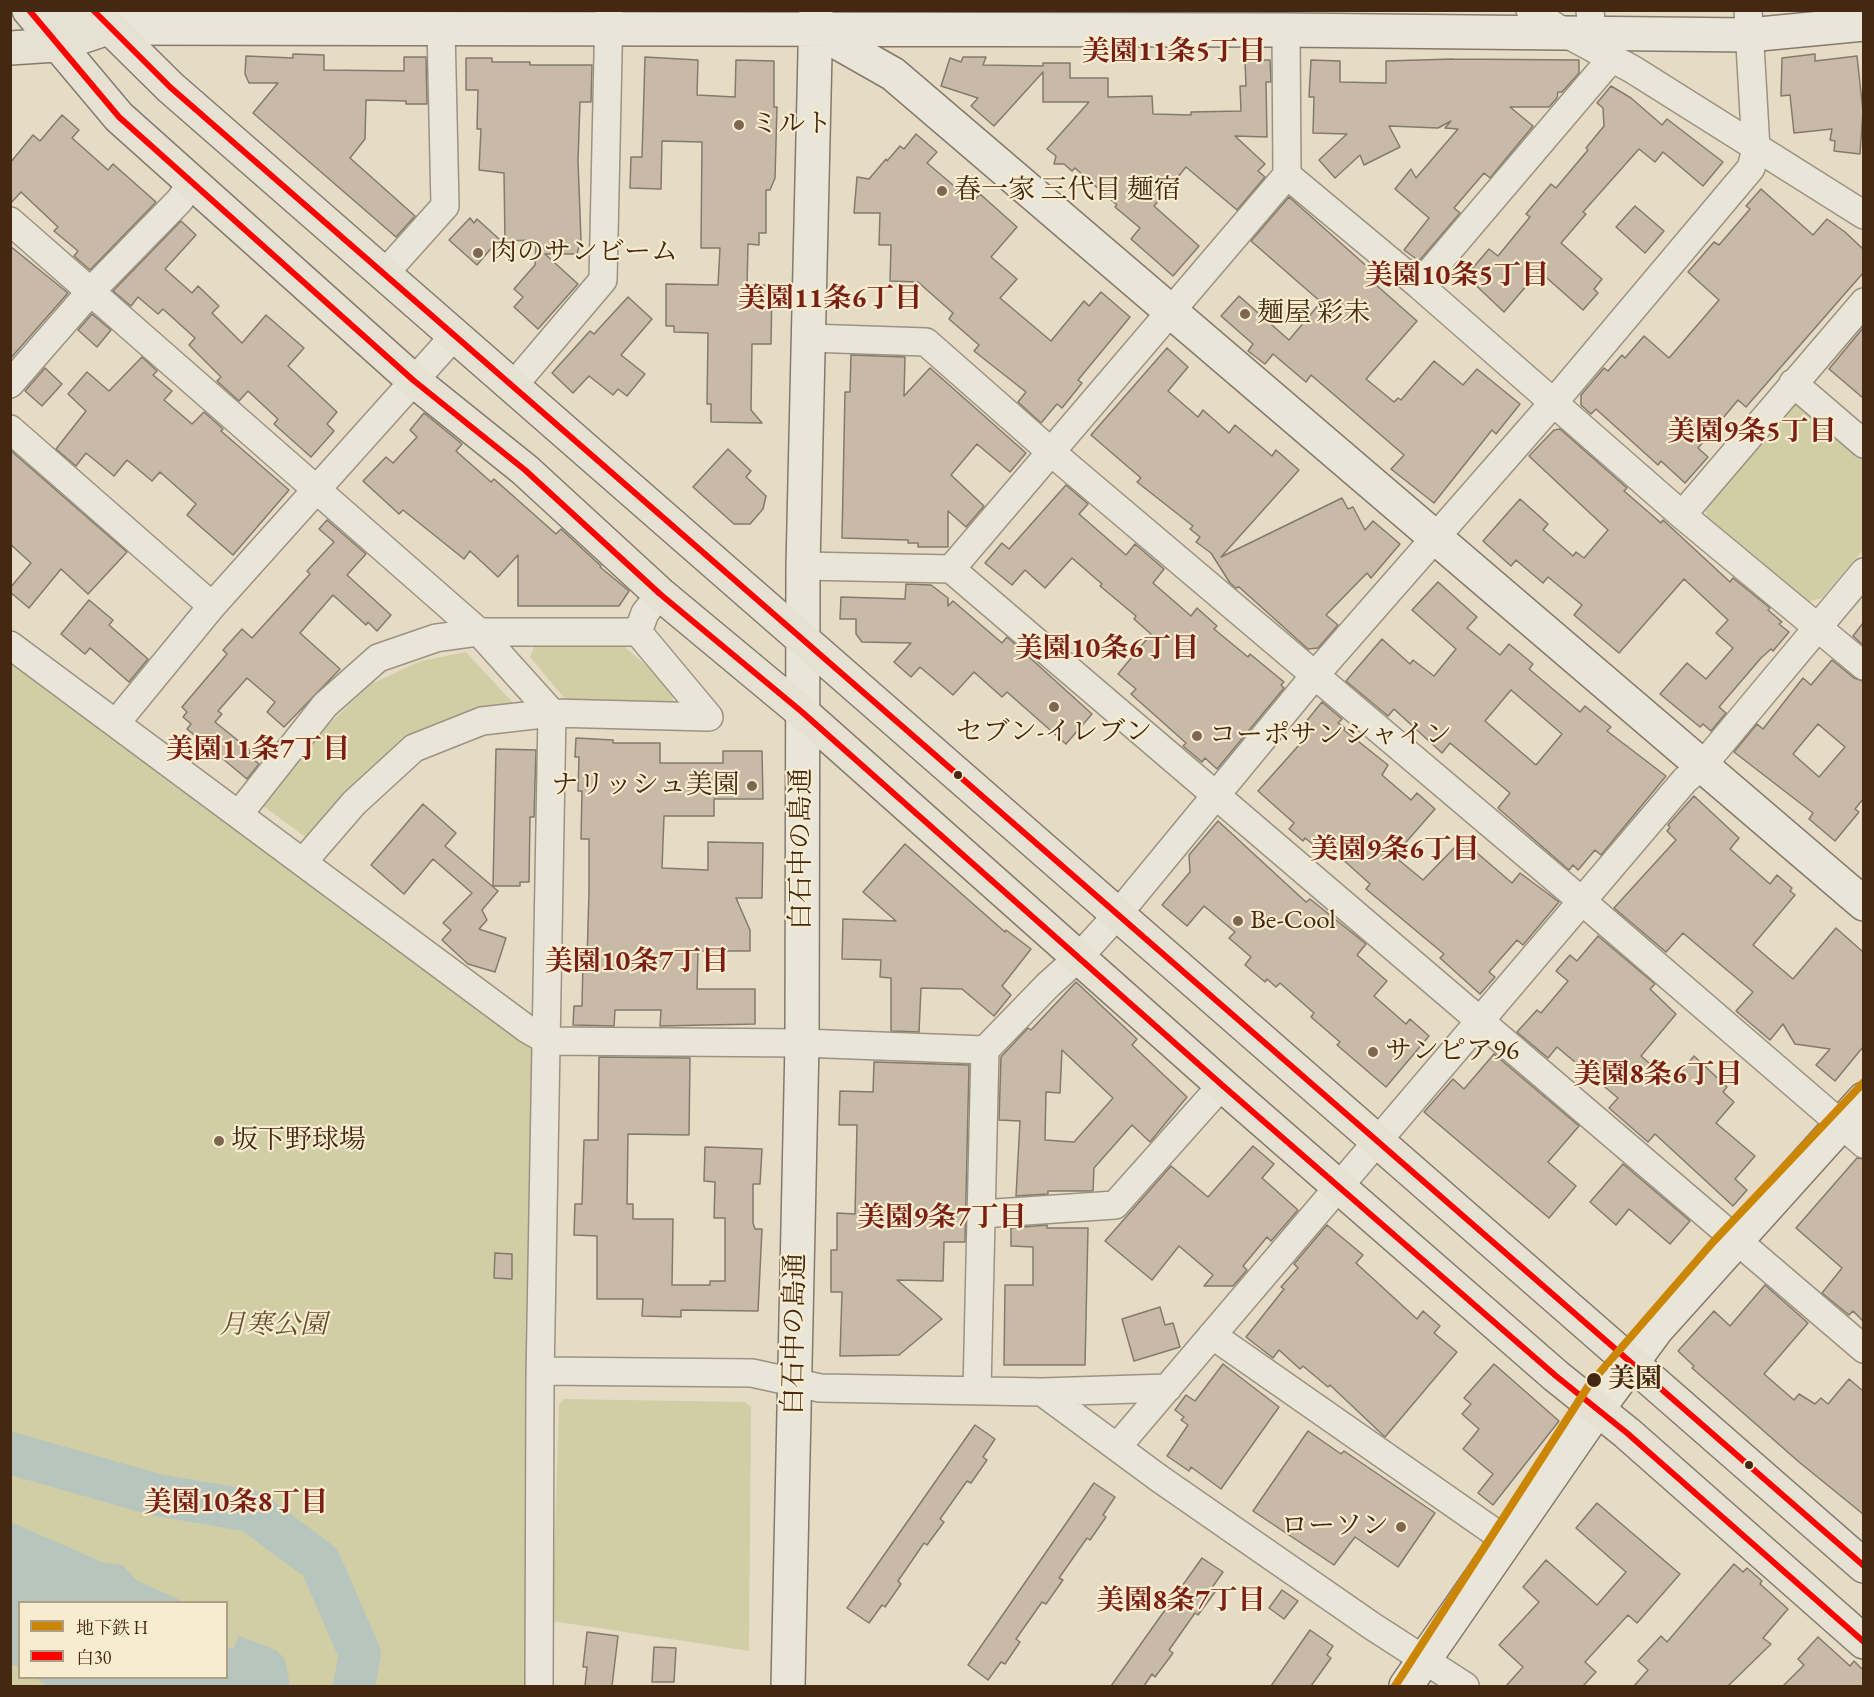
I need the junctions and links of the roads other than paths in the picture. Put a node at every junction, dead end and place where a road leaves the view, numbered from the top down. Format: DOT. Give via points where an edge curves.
graph roads {
  1 [pos="29,10"];
  2 [pos="55,10"];
  3 [pos="1530,10"];
  4 [pos="100,19"];
  5 [pos="279,19"];
  6 [pos="441,19"];
  7 [pos="609,19"];
  8 [pos="815,20"];
  9 [pos="1748,23"];
  10 [pos="1863,24"];
  11 [pos="1582,26"];
  12 [pos="1287,30"];
  13 [pos="57,45"];
  14 [pos="10,48"];
  15 [pos="1612,58"];
  16 [pos="1756,149"];
  17 [pos="1287,175"];
  18 [pos="193,182"];
  19 [pos="1863,215"];
  20 [pos="10,221"];
  21 [pos="385,273"];
  22 [pos="1419,285"];
  23 [pos="91,291"];
  24 [pos="1863,302"];
  25 [pos="1168,312"];
  26 [pos="455,335"];
  27 [pos="809,338"];
  28 [pos="413,380"];
  29 [pos="1793,383"];
  30 [pos="10,384"];
  31 [pos="513,386"];
  32 [pos="1554,402"];
  33 [pos="10,429"];
  34 [pos="1863,444"];
  35 [pos="1051,452"];
  36 [pos="316,488"];
  37 [pos="1682,515"];
  38 [pos="1434,538"];
  39 [pos="803,566"];
  40 [pos="951,569"];
  41 [pos="1863,572"];
  42 [pos="660,594"];
  43 [pos="212,606"];
  44 [pos="1817,626"];
  45 [pos="479,632"];
  46 [pos="638,632"];
  47 [pos="803,639"];
  48 [pos="10,645"];
  49 [pos="1863,666"];
  50 [pos="1315,675"];
  51 [pos="802,712"];
  52 [pos="552,713"];
  53 [pos="116,723"];
  54 [pos="1702,766"];
  55 [pos="1216,794"];
  56 [pos="239,814"];
  57 [pos="303,862"];
  58 [pos="1583,902"];
  59 [pos="1863,904"];
  60 [pos="1118,914"];
  61 [pos="1080,957"];
  62 [pos="1481,1020"];
  63 [pos="548,1041"];
  64 [pos="802,1043"];
  65 [pos="985,1050"];
  66 [pos="1222,1085"];
  67 [pos="1863,1099"];
  68 [pos="1852,1135"];
  69 [pos="1379,1142"];
  70 [pos="1338,1185"];
  71 [pos="981,1214"];
  72 [pos="1737,1241"];
  73 [pos="1212,1335"];
  74 [pos="1863,1348"];
  75 [pos="1631,1364"];
  76 [pos="541,1371"];
  77 [pos="793,1381"];
  78 [pos="1168,1388"];
  79 [pos="977,1390"];
  80 [pos="1042,1392"];
  81 [pos="1597,1410"];
  82 [pos="1117,1447"];
  83 [pos="1507,1541"];
  84 [pos="1863,1566"];
  85 [pos="1863,1642"];
  86 [pos="1426,1659"];
  87 [pos="539,1686"];
  88 [pos="788,1686"];
  89 [pos="1406,1686"];
  90 [pos="1465,1686"];
  1 -- 13 [label="main road"];
  2 -- 4 [label="main road"];
  3 -- 11 [label="street"];
  4 -- 5 [label="street"];
  4 -- 13 [label="main road"];
  4 -- 21 [label="main road" via="170,87"];
  5 -- 6 [label="street"];
  6 -- 7 [label="street"];
  6 -- 21 [label="street" via="445,206"];
  7 -- 8 [label="street"];
  7 -- 31 [label="street" via="603,280"];
  8 -- 12 [label="street"];
  8 -- 25 [label="street" via="893,75"];
  8 -- 27 [label="street, 白石中の島通"];
  9 -- 10 [label="street"];
  9 -- 11 [label="street"];
  9 -- 16 [label="street"];
  11 -- 12 [label="street"];
  11 -- 15 [label="street"];
  12 -- 17 [label="street"];
  13 -- 14 [label="main road"];
  13 -- 18 [label="main road" via="119,117"];
  15 -- 16 [label="street"];
  15 -- 22 [label="street"];
  16 -- 19 [label="street"];
  16 -- 32 [label="street" via="1751,168"];
  17 -- 22 [label="street"];
  17 -- 25 [label="street"];
  18 -- 23 [label="street"];
  18 -- 28 [label="main road"];
  20 -- 23 [label="street"];
  21 -- 26 [label="main road"];
  22 -- 32 [label="street"];
  23 -- 30 [label="street"];
  23 -- 36 [label="street"];
  24 -- 29 [label="street"];
  25 -- 35 [label="street"];
  25 -- 38 [label="street"];
  26 -- 28 [label="street"];
  26 -- 31 [label="main road"];
  27 -- 35 [label="street" via="926,342"];
  27 -- 39 [label="street, 白石中の島通"];
  28 -- 36 [label="street"];
  28 -- 42 [label="main road" via="525,470"];
  29 -- 34 [label="street"];
  29 -- 37 [label="street"];
  31 -- 47 [label="main road"];
  32 -- 37 [label="street"];
  32 -- 38 [label="street"];
  33 -- 43 [label="street"];
  35 -- 40 [label="street"];
  35 -- 50 [label="street"];
  36 -- 43 [label="street"];
  36 -- 45 [label="street"];
  37 -- 44 [label="street"];
  38 -- 50 [label="street"];
  38 -- 54 [label="street"];
  39 -- 40 [label="street"];
  39 -- 47 [label="street, 白石中の島通"];
  40 -- 55 [label="street"];
  41 -- 44 [label="street"];
  42 -- 46 [label="street" via="645,613"];
  42 -- 51 [label="main road"];
  43 -- 53 [label="street"];
  44 -- 49 [label="street"];
  44 -- 54 [label="street"];
  45 -- 46 [label="street"];
  45 -- 52 [label="street"];
  45 -- 56 [label="street" via="436,638 378,658 325,705"];
  46 -- 52 [label="street" via="709,717"];
  47 -- 51 [label="street, 白石中の島通"];
  47 -- 60 [label="main road"];
  48 -- 53 [label="street"];
  50 -- 55 [label="street"];
  50 -- 58 [label="street"];
  51 -- 61 [label="main road"];
  51 -- 64 [label="street, 白石中の島通"];
  52 -- 57 [label="street" via="482,721 414,748 354,803"];
  52 -- 63 [label="street"];
  53 -- 56 [label="street"];
  54 -- 58 [label="street" via="1685,780"];
  54 -- 59 [label="street"];
  55 -- 60 [label="street"];
  55 -- 62 [label="street"];
  56 -- 57 [label="street"];
  57 -- 63 [label="street" via="526,1029"];
  58 -- 62 [label="street"];
  58 -- 68 [label="street"];
  60 -- 61 [label="street"];
  60 -- 69 [label="main road"];
  61 -- 65 [label="street"];
  61 -- 66 [label="main road"];
  62 -- 69 [label="street"];
  62 -- 72 [label="street"];
  63 -- 64 [label="street"];
  63 -- 76 [label="street"];
  64 -- 65 [label="street"];
  64 -- 77 [label="street, 白石中の島通"];
  65 -- 71 [label="street"];
  66 -- 70 [label="main road"];
  66 -- 71 [label="street" via="1115,1205"];
  67 -- 68 [label="street"];
  68 -- 72 [label="street"];
  69 -- 70 [label="street"];
  69 -- 75 [label="main road"];
  70 -- 73 [label="street"];
  70 -- 81 [label="main road"];
  71 -- 79 [label="street"];
  72 -- 74 [label="street"];
  72 -- 75 [label="street" via="1657,1329"];
  73 -- 78 [label="street"];
  73 -- 83 [label="street"];
  75 -- 81 [label="street"];
  75 -- 84 [label="main road"];
  76 -- 77 [label="street" via="752,1373"];
  76 -- 87 [label="street"];
  77 -- 79 [label="street" via="820,1388"];
  77 -- 88 [label="street, 白石中の島通"];
  78 -- 80 [label="street"];
  78 -- 82 [label="street"];
  79 -- 80 [label="street"];
  80 -- 82 [label="street"];
  81 -- 83 [label="street"];
  81 -- 85 [label="main road"];
  82 -- 86 [label="street" via="1372,1626"];
  83 -- 86 [label="street"];
  86 -- 89 [label="street"];
  86 -- 90 [label="street"];
}
